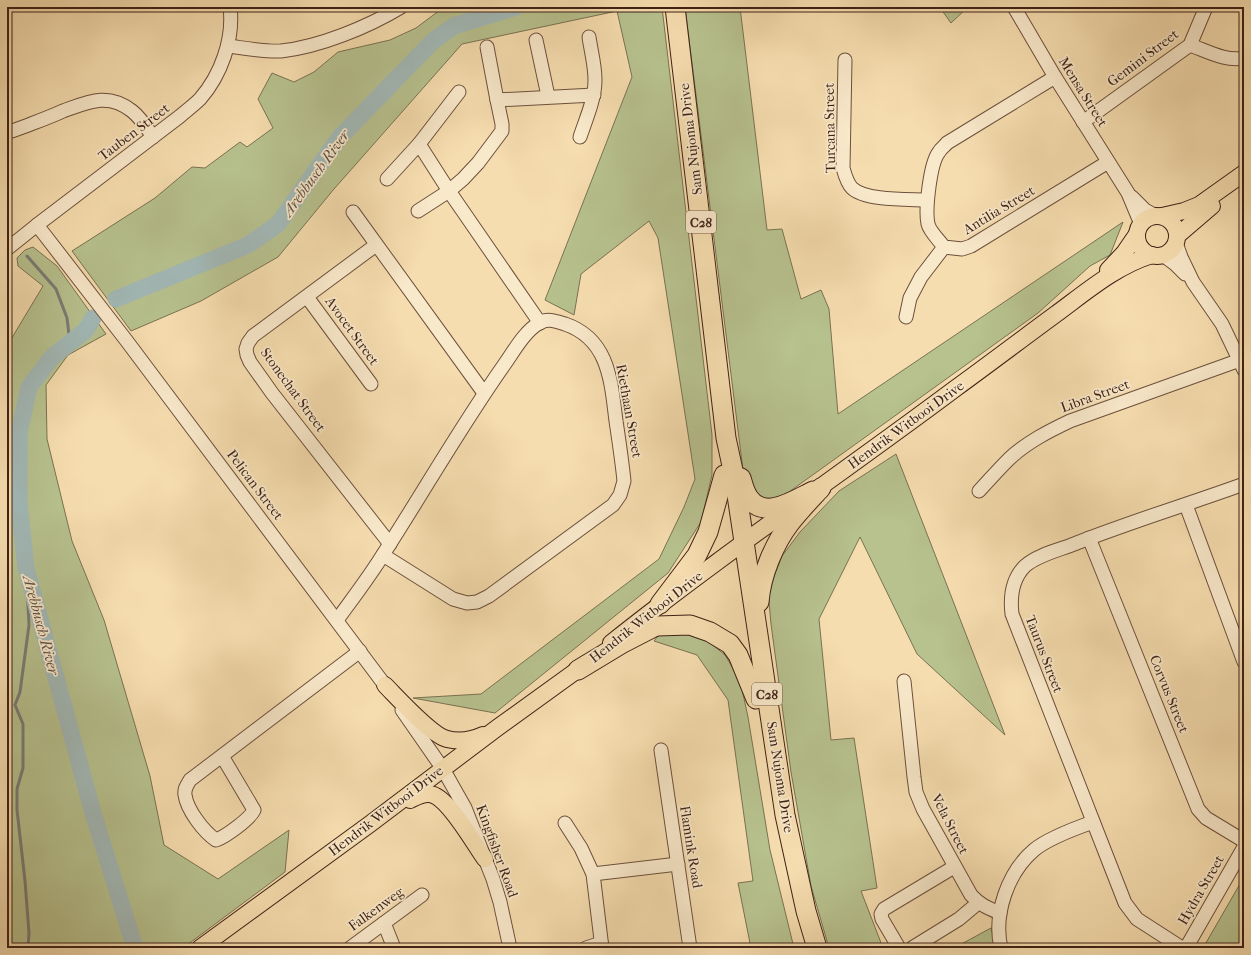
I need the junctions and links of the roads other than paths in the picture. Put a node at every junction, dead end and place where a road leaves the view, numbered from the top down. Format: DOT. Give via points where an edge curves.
graph roads {
  1 [pos="230,7"];
  2 [pos="401,7"];
  3 [pos="675,7"];
  4 [pos="1014,7"];
  5 [pos="1206,7"];
  6 [pos="589,37"];
  7 [pos="536,40"];
  8 [pos="1190,45"];
  9 [pos="228,46"];
  10 [pos="488,47"];
  11 [pos="1244,58"];
  12 [pos="845,60"];
  13 [pos="1055,77"];
  14 [pos="459,92"];
  15 [pos="594,95"];
  16 [pos="548,96"];
  17 [pos="497,100"];
  18 [pos="1082,122"];
  19 [pos="7,131"];
  20 [pos="153,137"];
  21 [pos="580,138"];
  22 [pos="419,144"];
  23 [pos="1108,162"];
  24 [pos="1244,173"];
  25 [pos="387,179"];
  26 [pos="1244,180"];
  27 [pos="449,191"];
  28 [pos="1128,193"];
  29 [pos="927,200"];
  30 [pos="418,211"];
  31 [pos="352,212"];
  32 [pos="1159,216"];
  33 [pos="37,225"];
  34 [pos="1139,229"];
  35 [pos="1177,240"];
  36 [pos="376,245"];
  37 [pos="944,246"];
  38 [pos="7,249"];
  39 [pos="1157,255"];
  40 [pos="1193,282"];
  41 [pos="1092,287"];
  42 [pos="307,297"];
  43 [pos="906,317"];
  44 [pos="540,323"];
  45 [pos="1242,365"];
  46 [pos="371,384"];
  47 [pos="484,393"];
  48 [pos="726,438"];
  49 [pos="724,475"];
  50 [pos="1244,484"];
  51 [pos="821,488"];
  52 [pos="979,491"];
  53 [pos="1186,505"];
  54 [pos="1089,538"];
  55 [pos="390,544"];
  56 [pos="738,546"];
  57 [pos="383,555"];
  58 [pos="660,604"];
  59 [pos="337,620"];
  60 [pos="757,625"];
  61 [pos="360,651"];
  62 [pos="1244,662"];
  63 [pos="578,670"];
  64 [pos="904,681"];
  65 [pos="385,685"];
  66 [pos="756,699"];
  67 [pos="497,728"];
  68 [pos="661,750"];
  69 [pos="222,756"];
  70 [pos="443,769"];
  71 [pos="1093,822"];
  72 [pos="565,823"];
  73 [pos="370,824"];
  74 [pos="1244,841"];
  75 [pos="1244,847"];
  76 [pos="485,859"];
  77 [pos="678,864"];
  78 [pos="954,867"];
  79 [pos="593,874"];
  80 [pos="422,895"];
  81 [pos="978,903"];
  82 [pos="1000,913"];
  83 [pos="384,923"];
  84 [pos="602,945"];
  85 [pos="200,948"];
  86 [pos="350,948"];
  87 [pos="394,948"];
  88 [pos="510,948"];
  89 [pos="586,948"];
  90 [pos="690,948"];
  91 [pos="807,948"];
  92 [pos="817,948"];
  93 [pos="899,948"];
  94 [pos="912,948"];
  95 [pos="1001,948"];
  96 [pos="1182,948"];
  97 [pos="1186,948"];
  1 -- 9 [label="street, Tauben Street"];
  2 -- 9 [label="street" via="381,19 305,47 279,51"];
  3 -- 48 [label="highway, Sam Nujoma Drive / C28"];
  4 -- 13 [label="street, Mensa Street"];
  5 -- 8 [label="street, Gemini Street"];
  6 -- 15 [label="street" via="594,64"];
  7 -- 16 [label="street"];
  8 -- 11 [label="street" via="1220,56"];
  8 -- 18 [label="street, Gemini Street"];
  9 -- 20 [label="street, Tauben Street" via="220,68 200,99"];
  10 -- 17 [label="street"];
  12 -- 29 [label="street, Turcana Street" via="843,168 851,188 865,195"];
  13 -- 18 [label="street, Mensa Street"];
  13 -- 29 [label="street" via="947,143 938,152 934,162"];
  14 -- 22 [label="street"];
  15 -- 16 [label="street"];
  15 -- 21 [label="street"];
  16 -- 17 [label="street"];
  17 -- 27 [label="street" via="502,131 478,163"];
  18 -- 23 [label="street, Mensa Street"];
  19 -- 20 [label="street" via="89,101 104,99 118,102 132,111"];
  20 -- 33 [label="street, Tauben Street"];
  22 -- 25 [label="street"];
  22 -- 27 [label="street"];
  23 -- 28 [label="street, Mensa Street"];
  23 -- 37 [label="street, Antilia Street" via="971,246 962,249"];
  24 -- 32 [label="main road" via="1199,205"];
  26 -- 35 [label="main road" via="1191,223"];
  27 -- 30 [label="street"];
  27 -- 44 [label="street"];
  28 -- 32 [label="street, Mensa Street" via="1145,210"];
  28 -- 34 [label="street, Mensa Street"];
  29 -- 37 [label="street" via="928,225"];
  31 -- 36 [label="street"];
  32 -- 34 [label="main road" via="1150,217"];
  32 -- 35 [label="main road" via="1173,224"];
  33 -- 38 [label="street, Tauben Street"];
  33 -- 59 [label="street, Pelican Street"];
  34 -- 39 [label="main road" via="1137,240 1143,250"];
  34 -- 41 [label="main road, Hendrik Witbooi Drive" via="1124,254"];
  35 -- 39 [label="main road" via="1171,251"];
  35 -- 40 [label="street" via="1181,257"];
  36 -- 42 [label="street, Stonechat Street"];
  36 -- 47 [label="street"];
  37 -- 43 [label="street" via="921,277 910,298"];
  39 -- 40 [label="street" via="1175,264"];
  39 -- 41 [label="main road, Hendrik Witbooi Drive" via="1132,263"];
  40 -- 45 [label="street" via="1222,324"];
  41 -- 51 [label="main road, Hendrik Witbooi Drive"];
  42 -- 46 [label="street, Avocet Street"];
  42 -- 55 [label="street, Stonechat Street" via="253,336 246,349 247,356 272,393"];
  44 -- 47 [label="street" via="523,338"];
  44 -- 57 [label="street, Riethaan Street" via="549,320 576,328 599,350 607,367 624,481 613,505 489,596 477,602 466,603 453,599"];
  45 -- 52 [label="street, Libra Street" via="1070,421 1048,432 1010,458"];
  47 -- 55 [label="street"];
  48 -- 49 [label="highway, Sam Nujoma Drive / C28"];
  48 -- 51 [label="highway" via="748,498 758,506 768,509 778,507"];
  48 -- 56 [label="highway, Sam Nujoma Drive / C28" via="734,475"];
  49 -- 56 [label="highway, Sam Nujoma Drive / C28"];
  49 -- 58 [label="highway" via="708,532 697,555"];
  50 -- 53 [label="street, Taurus Street"];
  51 -- 56 [label="main road, Hendrik Witbooi Drive"];
  51 -- 60 [label="highway" via="790,523 769,561 761,585"];
  53 -- 54 [label="street, Taurus Street"];
  53 -- 62 [label="street"];
  54 -- 71 [label="street, Taurus Street" via="1025,566 1011,593 1011,603 1012,614"];
  54 -- 74 [label="street, Corvus Street" via="1198,809 1206,818"];
  55 -- 57 [label="street"];
  56 -- 58 [label="main road, Hendrik Witbooi Drive"];
  56 -- 60 [label="highway, Sam Nujoma Drive / C28"];
  56 -- 66 [label="highway, Sam Nujoma Drive / C28" via="745,625"];
  57 -- 59 [label="street"];
  58 -- 63 [label="main road, Hendrik Witbooi Drive"];
  59 -- 61 [label="street, Pelican Street"];
  60 -- 92 [label="highway, Sam Nujoma Drive / C28" via="785,815 806,911"];
  61 -- 65 [label="street, Pelican Street"];
  61 -- 69 [label="street"];
  63 -- 66 [label="highway" via="656,626 690,625 710,632 730,644 738,655"];
  63 -- 67 [label="main road, Hendrik Witbooi Drive"];
  64 -- 78 [label="street, Vela Street" via="916,792"];
  65 -- 67 [label="main road" via="430,730 445,739 467,740"];
  65 -- 70 [label="street, Pelican Street"];
  66 -- 91 [label="highway, Sam Nujoma Drive / C28" via="773,812 794,908"];
  67 -- 70 [label="main road, Hendrik Witbooi Drive"];
  68 -- 77 [label="street, Flamink Road"];
  69 -- 69 [label="street" via="254,810 251,816 216,840 193,814 185,794 190,780"];
  70 -- 73 [label="main road, Hendrik Witbooi Drive"];
  70 -- 76 [label="street, Kingfisher Road" via="465,808"];
  71 -- 82 [label="street" via="1035,849 1017,868"];
  71 -- 96 [label="street, Taurus Street" via="1125,903 1132,914"];
  72 -- 79 [label="street"];
  73 -- 76 [label="main road" via="415,797 422,794 434,795 448,805"];
  73 -- 85 [label="main road, Hendrik Witbooi Drive"];
  75 -- 97 [label="street, Hydra Street"];
  76 -- 88 [label="street, Kingfisher Road" via="500,902"];
  77 -- 79 [label="street"];
  77 -- 90 [label="street, Flamink Road"];
  78 -- 81 [label="street, Vela Street"];
  78 -- 93 [label="street" via="884,909 882,919"];
  79 -- 84 [label="street"];
  80 -- 83 [label="street, Falkenweg"];
  81 -- 82 [label="street, Vela Street"];
  81 -- 94 [label="street" via="959,919"];
  82 -- 95 [label="street" via="998,922"];
  83 -- 86 [label="street, Falkenweg"];
  83 -- 87 [label="street"];
  84 -- 89 [label="street"];
}
